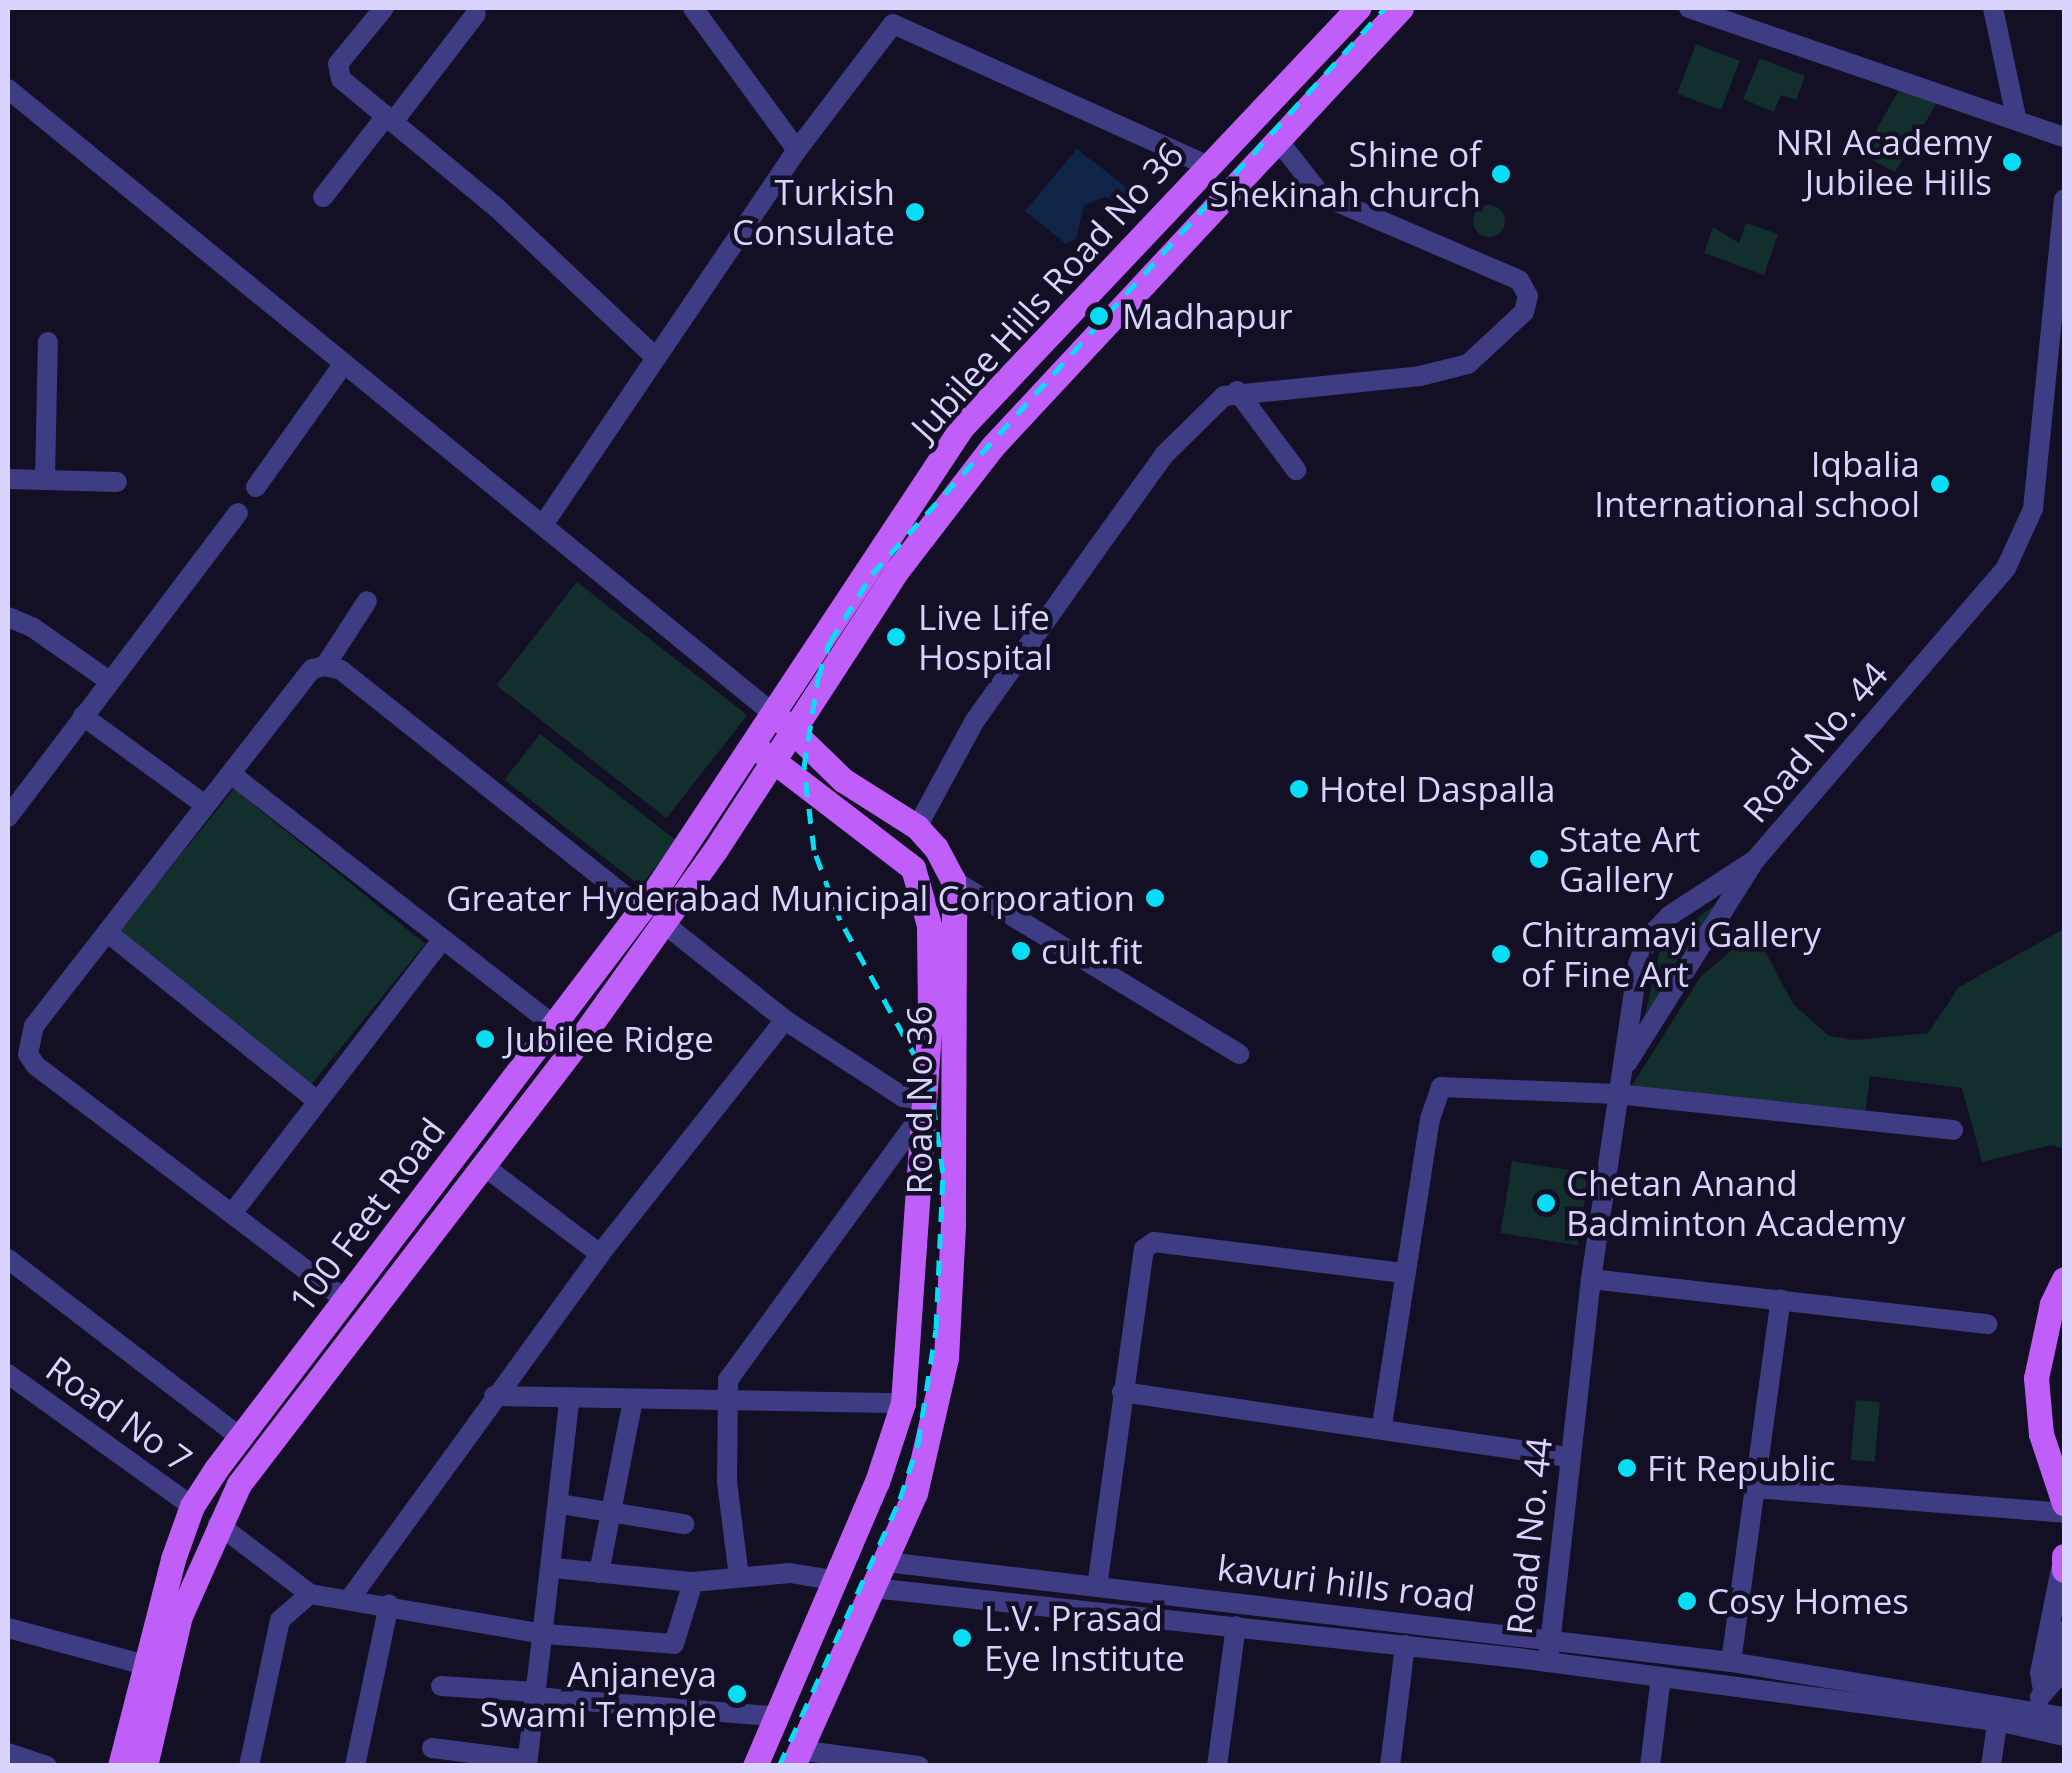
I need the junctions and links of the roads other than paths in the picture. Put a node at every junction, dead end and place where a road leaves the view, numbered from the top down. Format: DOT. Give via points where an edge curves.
graph roads {
  1 [pos="384,8"];
  2 [pos="693,8"];
  3 [pos="1358,8"];
  4 [pos="1401,8"];
  5 [pos="1689,8"];
  6 [pos="1993,8"];
  7 [pos="476,14"];
  8 [pos="897,16"];
  9 [pos="8,88"];
  10 [pos="2016,117"];
  11 [pos="390,119"];
  12 [pos="2064,137"];
  13 [pos="1281,144"];
  14 [pos="797,150"];
  15 [pos="1207,165"];
  16 [pos="323,197"];
  17 [pos="2064,200"];
  18 [pos="48,342"];
  19 [pos="654,356"];
  20 [pos="344,363"];
  21 [pos="1236,391"];
  22 [pos="1296,470"];
  23 [pos="8,479"];
  24 [pos="45,480"];
  25 [pos="117,482"];
  26 [pos="256,487"];
  27 [pos="238,512"];
  28 [pos="544,525"];
  29 [pos="366,601"];
  30 [pos="8,618"];
  31 [pos="326,666"];
  32 [pos="109,681"];
  33 [pos="771,712"];
  34 [pos="84,716"];
  35 [pos="791,729"];
  36 [pos="751,744"];
  37 [pos="772,760"];
  38 [pos="231,774"];
  39 [pos="205,805"];
  40 [pos="8,817"];
  41 [pos="917,827"];
  42 [pos="1756,860"];
  43 [pos="953,880"];
  44 [pos="652,916"];
  45 [pos="107,932"];
  46 [pos="441,941"];
  47 [pos="785,1020"];
  48 [pos="554,1025"];
  49 [pos="1239,1054"];
  50 [pos="1623,1068"];
  51 [pos="1617,1094"];
  52 [pos="317,1101"];
  53 [pos="921,1108"];
  54 [pos="1953,1130"];
  55 [pos="485,1166"];
  56 [pos="234,1211"];
  57 [pos="600,1254"];
  58 [pos="8,1260"];
  59 [pos="1403,1273"];
  60 [pos="1591,1279"];
  61 [pos="2064,1280"];
  62 [pos="1781,1299"];
  63 [pos="347,1301"];
  64 [pos="913,1306"];
  65 [pos="2064,1311"];
  66 [pos="949,1312"];
  67 [pos="1987,1324"];
  68 [pos="318,1338"];
  69 [pos="340,1354"];
  70 [pos="8,1374"];
  71 [pos="1122,1392"];
  72 [pos="494,1396"];
  73 [pos="570,1398"];
  74 [pos="633,1398"];
  75 [pos="725,1400"];
  76 [pos="903,1403"];
  77 [pos="1382,1426"];
  78 [pos="241,1438"];
  79 [pos="1569,1457"];
  80 [pos="2064,1471"];
  81 [pos="1755,1488"];
  82 [pos="2064,1503"];
  83 [pos="560,1504"];
  84 [pos="192,1506"];
  85 [pos="610,1512"];
  86 [pos="2064,1512"];
  87 [pos="218,1524"];
  88 [pos="684,1524"];
  89 [pos="886,1562"];
  90 [pos="2063,1565"];
  91 [pos="554,1568"];
  92 [pos="941,1570"];
  93 [pos="599,1572"];
  94 [pos="739,1577"];
  95 [pos="833,1580"];
  96 [pos="693,1582"];
  97 [pos="1096,1587"];
  98 [pos="872,1588"];
  99 [pos="938,1593"];
  100 [pos="310,1594"];
  101 [pos="349,1600"];
  102 [pos="390,1605"];
  103 [pos="1236,1626"];
  104 [pos="8,1628"];
  105 [pos="2064,1631"];
  106 [pos="545,1634"];
  107 [pos="1550,1640"];
  108 [pos="1406,1644"];
  109 [pos="1548,1662"];
  110 [pos="1732,1662"];
  111 [pos="145,1665"];
  112 [pos="1661,1678"];
  113 [pos="441,1686"];
  114 [pos="535,1694"];
  115 [pos="2036,1709"];
  116 [pos="1999,1712"];
  117 [pos="773,1716"];
  118 [pos="2064,1717"];
  119 [pos="2064,1736"];
  120 [pos="432,1748"];
  121 [pos="8,1753"];
  122 [pos="796,1758"];
  123 [pos="527,1763"];
  124 [pos="47,1766"];
  125 [pos="120,1766"];
  126 [pos="144,1766"];
  127 [pos="249,1766"];
  128 [pos="355,1766"];
  129 [pos="755,1766"];
  130 [pos="919,1766"];
  131 [pos="1217,1766"];
  132 [pos="1390,1766"];
  133 [pos="1650,1766"];
  134 [pos="1990,1766"];
  1 -- 11 [label="street" via="338,72"];
  2 -- 14 [label="street"];
  3 -- 15 [label="main road, Jubilee Hills Road No 36"];
  4 -- 13 [label="main road, Jubilee Hills Road No 36"];
  5 -- 10 [label="street"];
  6 -- 10 [label="street"];
  7 -- 11 [label="street"];
  8 -- 14 [label="street"];
  8 -- 15 [label="street"];
  9 -- 20 [label="street"];
  10 -- 12 [label="street"];
  11 -- 16 [label="street"];
  11 -- 19 [label="street"];
  13 -- 21 [label="street" via="1321,195 1519,280 1528,302 1468,364 1420,376"];
  13 -- 35 [label="main road, Jubilee Hills Road No 36" via="992,447 894,573"];
  14 -- 19 [label="street"];
  15 -- 33 [label="main road, Jubilee Hills Road No 36" via="962,427"];
  17 -- 42 [label="street, Road No. 44" via="2036,489 2024,534 2006,568"];
  18 -- 24 [label="street"];
  19 -- 28 [label="street"];
  20 -- 26 [label="street"];
  20 -- 28 [label="street"];
  21 -- 22 [label="street"];
  21 -- 41 [label="street" via="1164,455 974,722"];
  23 -- 24 [label="street"];
  24 -- 25 [label="street"];
  27 -- 32 [label="street"];
  28 -- 33 [label="street"];
  29 -- 31 [label="street"];
  30 -- 32 [label="street" via="32,627"];
  31 -- 38 [label="street" via="312,669"];
  31 -- 44 [label="street" via="341,670"];
  32 -- 34 [label="street"];
  33 -- 35 [label="main road"];
  33 -- 36 [label="main road, Jubilee Hills Road No 36"];
  34 -- 39 [label="street"];
  34 -- 40 [label="street"];
  35 -- 37 [label="main road, Jubilee Hills Road No 36"];
  35 -- 41 [label="main road" via="843,780"];
  36 -- 37 [label="main road, Road No 36"];
  36 -- 44 [label="main road, 100 Feet Road"];
  37 -- 44 [label="main road, 100 Feet Road"];
  37 -- 53 [label="main road, Road No 36" via="913,868 929,925"];
  38 -- 39 [label="street"];
  38 -- 46 [label="street"];
  39 -- 45 [label="street"];
  41 -- 43 [label="main road"];
  42 -- 50 [label="street"];
  42 -- 50 [label="street, Road No. 44" via="1648,938 1631,993"];
  43 -- 49 [label="street"];
  43 -- 66 [label="main road, Road No 36"];
  44 -- 47 [label="street"];
  44 -- 48 [label="main road, 100 Feet Road"];
  44 -- 55 [label="main road, 100 Feet Road"];
  45 -- 52 [label="street"];
  45 -- 56 [label="street" via="34,1026 28,1054"];
  46 -- 48 [label="street"];
  46 -- 52 [label="street"];
  47 -- 53 [label="street"];
  47 -- 57 [label="street"];
  48 -- 63 [label="main road, 100 Feet Road"];
  50 -- 51 [label="street, Road No. 44"];
  51 -- 54 [label="street"];
  51 -- 59 [label="street" via="1442,1087"];
  51 -- 60 [label="street, Road No. 44"];
  52 -- 56 [label="street"];
  53 -- 64 [label="main road, Road No 36"];
  53 -- 75 [label="street" via="734,1367"];
  55 -- 57 [label="street"];
  55 -- 69 [label="main road, 100 Feet Road"];
  56 -- 63 [label="street"];
  57 -- 72 [label="street"];
  58 -- 78 [label="street"];
  59 -- 71 [label="street" via="1154,1242 1140,1255"];
  59 -- 77 [label="street"];
  60 -- 62 [label="street"];
  60 -- 79 [label="street, Road No. 44"];
  61 -- 82 [label="main road" via="2036,1378 2042,1434"];
  62 -- 67 [label="street"];
  62 -- 81 [label="street"];
  63 -- 68 [label="main road, 100 Feet Road"];
  64 -- 66 [label="main road"];
  64 -- 76 [label="main road, Road No 36"];
  65 -- 80 [label="main road" via="2048,1367 2047,1412"];
  66 -- 89 [label="main road, Road No 36" via="933,1423 915,1493"];
  68 -- 69 [label="main road"];
  68 -- 78 [label="main road, 100 Feet Road"];
  69 -- 87 [label="main road, 100 Feet Road" via="239,1484"];
  70 -- 84 [label="street, Road No 7"];
  71 -- 77 [label="street"];
  71 -- 97 [label="street"];
  72 -- 73 [label="street"];
  72 -- 101 [label="street"];
  73 -- 74 [label="street"];
  73 -- 83 [label="street"];
  74 -- 75 [label="street"];
  74 -- 85 [label="street"];
  75 -- 76 [label="street"];
  75 -- 94 [label="street"];
  76 -- 95 [label="main road, Road No 36"];
  77 -- 79 [label="street"];
  78 -- 84 [label="main road, 100 Feet Road"];
  79 -- 107 [label="street, Road No. 44"];
  81 -- 86 [label="street"];
  81 -- 110 [label="street"];
  83 -- 85 [label="street"];
  83 -- 91 [label="street"];
  84 -- 111 [label="main road, 100 Feet Road"];
  85 -- 88 [label="street"];
  85 -- 93 [label="street"];
  87 -- 100 [label="street"];
  87 -- 126 [label="main road, 100 Feet Road" via="180,1616"];
  89 -- 92 [label="street, kavuri hills road"];
  89 -- 98 [label="main road, Road No 36"];
  90 -- 115 [label="street"];
  91 -- 93 [label="street"];
  91 -- 106 [label="street"];
  92 -- 97 [label="street, kavuri hills road"];
  92 -- 99 [label="street"];
  93 -- 96 [label="street"];
  94 -- 95 [label="street" via="790,1573"];
  94 -- 96 [label="street"];
  95 -- 117 [label="main road, Road No 36"];
  96 -- 106 [label="street" via="674,1644"];
  97 -- 107 [label="street, kavuri hills road"];
  98 -- 99 [label="street, kavuri hills road"];
  98 -- 122 [label="main road, Road No 36"];
  99 -- 103 [label="street, kavuri hills road"];
  100 -- 101 [label="street"];
  100 -- 127 [label="street" via="280,1620"];
  101 -- 102 [label="street"];
  102 -- 106 [label="street"];
  102 -- 128 [label="street"];
  103 -- 108 [label="street, kavuri hills road"];
  103 -- 131 [label="street"];
  104 -- 111 [label="street"];
  105 -- 115 [label="street" via="2055,1680"];
  106 -- 114 [label="street"];
  107 -- 109 [label="street, Road No. 44"];
  107 -- 110 [label="street, kavuri hills road"];
  108 -- 109 [label="street, kavuri hills road"];
  108 -- 132 [label="street, kavuri hills road"];
  109 -- 112 [label="street, kavuri hills road"];
  110 -- 116 [label="street, kavuri hills road"];
  111 -- 125 [label="main road, 100 Feet Road"];
  112 -- 116 [label="street, kavuri hills road"];
  112 -- 133 [label="street"];
  113 -- 114 [label="street"];
  114 -- 117 [label="street"];
  114 -- 123 [label="street"];
  115 -- 116 [label="street, kavuri hills road"];
  115 -- 118 [label="street"];
  115 -- 119 [label="street"];
  116 -- 134 [label="street"];
  117 -- 129 [label="main road, Road No 36"];
  120 -- 123 [label="street"];
  121 -- 124 [label="street"];
  122 -- 130 [label="street"];
}
